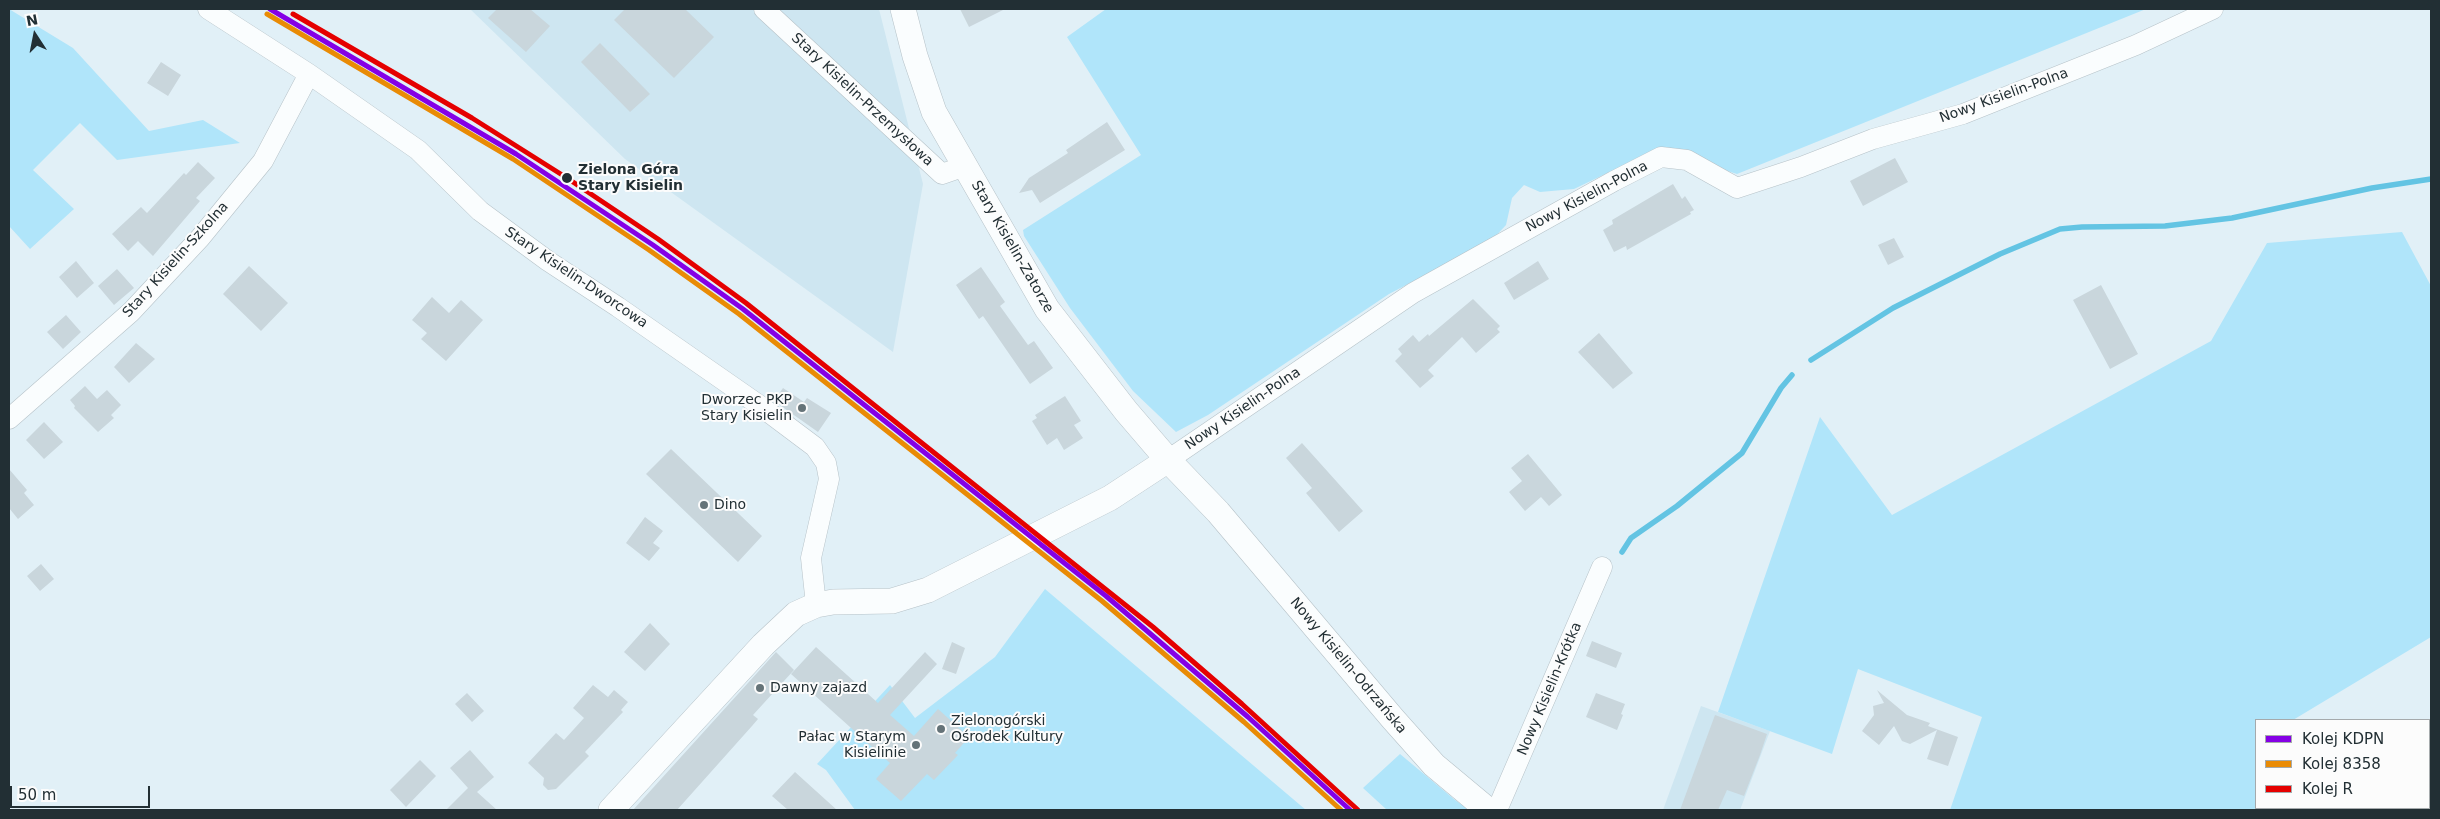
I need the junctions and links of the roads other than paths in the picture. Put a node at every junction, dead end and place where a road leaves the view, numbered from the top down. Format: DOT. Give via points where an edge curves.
graph roads {
  1 [pos="208,9"];
  2 [pos="764,9"];
  3 [pos="903,9"];
  4 [pos="2212,9"];
  5 [pos="309,74"];
  6 [pos="965,166"];
  7 [pos="9,419"];
  8 [pos="1168,460"];
  9 [pos="1218,512"];
  10 [pos="1602,567"];
  11 [pos="816,605"];
  12 [pos="611,810"];
  13 [pos="1488,810"];
  14 [pos="1497,810"];
  1 -- 5 [label="street, Stary Kisielin-Dworcowa"];
  2 -- 6 [label="street, Stary Kisielin-Przemysłowa" via="942,174"];
  3 -- 6 [label="street, Stary Kisielin-Zatorze" via="928,97"];
  4 -- 8 [label="street, Nowy Kisielin-Polna" via="2136,45 1963,114 1873,138 1800,168 1737,188 1687,160 1661,157 1413,293"];
  5 -- 7 [label="street, Stary Kisielin-Szkolna" via="263,161 200,238 131,312"];
  5 -- 11 [label="street, Stary Kisielin-Dworcowa" via="418,150 480,211 526,245 752,399 815,447 826,463 830,479 811,558"];
  6 -- 8 [label="street, Stary Kisielin-Zatorze" via="1046,309 1082,358"];
  8 -- 9 [label="street, Stary Kisielin-Zatorze"];
  8 -- 11 [label="street" via="1110,498 928,590 892,601"];
  9 -- 13 [label="street, Nowy Kisielin-Odrzańska" via="1428,759"];
  10 -- 14 [label="street, Nowy Kisielin-Krótka"];
  11 -- 12 [label="street" via="796,614 780,627"];
}
